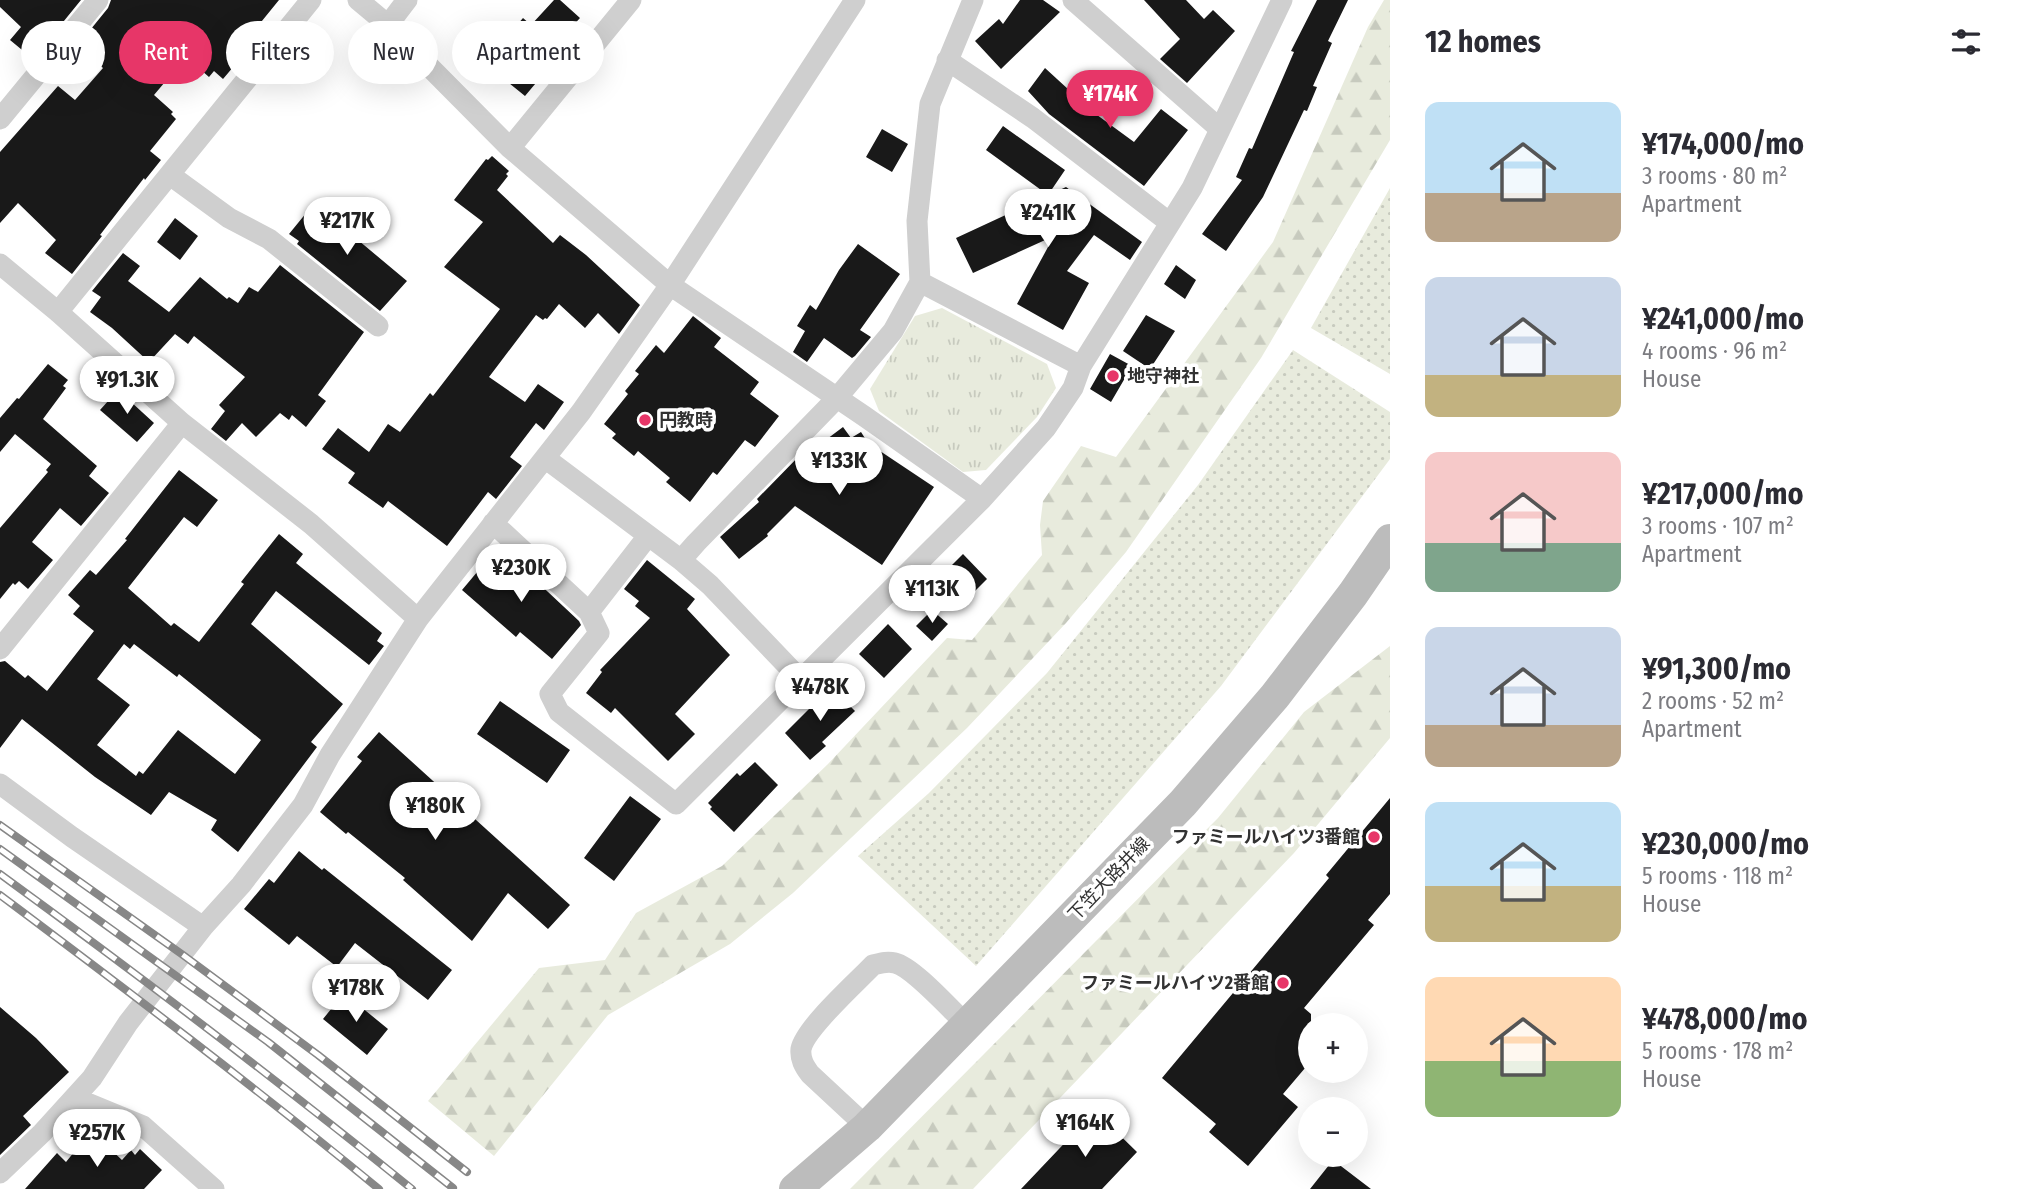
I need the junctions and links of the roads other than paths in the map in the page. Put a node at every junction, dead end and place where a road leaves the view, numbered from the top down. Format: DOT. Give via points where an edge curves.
graph roads {
  1 [pos="98,0"];
  2 [pos="311,0"];
  3 [pos="358,0"];
  4 [pos="407,0"];
  5 [pos="631,0"];
  6 [pos="855,0"];
  7 [pos="973,0"];
  8 [pos="1073,0"];
  9 [pos="1282,0"];
  10 [pos="383,21"];
  11 [pos="391,21"];
  12 [pos="947,60"];
  13 [pos="438,75"];
  14 [pos="0,119"];
  15 [pos="1220,129"];
  16 [pos="510,148"];
  17 [pos="170,176"];
  18 [pos="1170,223"];
  19 [pos="0,264"];
  20 [pos="920,282"];
  21 [pos="670,285"];
  22 [pos="58,312"];
  23 [pos="378,326"];
  24 [pos="1081,366"];
  25 [pos="836,399"];
  26 [pos="182,424"];
  27 [pos="545,458"];
  28 [pos="982,499"];
  29 [pos="493,523"];
  30 [pos="648,536"];
  31 [pos="1390,540"];
  32 [pos="681,560"];
  33 [pos="589,612"];
  34 [pos="418,619"];
  35 [pos="0,649"];
  36 [pos="802,681"];
  37 [pos="0,784"];
  38 [pos="203,928"];
  39 [pos="967,1026"];
  40 [pos="75,1098"];
  41 [pos="867,1126"];
  42 [pos="0,1173"];
  43 [pos="214,1189"];
  44 [pos="795,1189"];
  1 -- 14 [label="street"];
  2 -- 17 [label="street"];
  3 -- 10 [label="street"];
  4 -- 11 [label="street"];
  5 -- 16 [label="street"];
  6 -- 21 [label="street"];
  7 -- 12 [label="street"];
  8 -- 15 [label="street"];
  9 -- 15 [label="street"];
  12 -- 18 [label="street" via="1033,118"];
  12 -- 20 [label="street" via="930,103 917,221"];
  13 -- 16 [label="street"];
  15 -- 18 [label="street"];
  16 -- 21 [label="street"];
  17 -- 22 [label="street"];
  17 -- 23 [label="street" via="229,218 269,239"];
  18 -- 24 [label="street"];
  19 -- 22 [label="street"];
  20 -- 24 [label="street"];
  20 -- 25 [label="street" via="892,331"];
  21 -- 25 [label="street"];
  21 -- 27 [label="street"];
  22 -- 26 [label="street"];
  24 -- 28 [label="street" via="1078,391"];
  25 -- 28 [label="street"];
  25 -- 32 [label="street"];
  26 -- 34 [label="street" via="311,524"];
  26 -- 35 [label="street"];
  27 -- 29 [label="street"];
  27 -- 30 [label="street"];
  28 -- 36 [label="street"];
  29 -- 33 [label="street"];
  29 -- 34 [label="street"];
  30 -- 32 [label="street"];
  30 -- 33 [label="street"];
  31 -- 39 [label="main road, 下笠大路井線" via="1275,696 1182,803"];
  32 -- 36 [label="street"];
  33 -- 36 [label="street" via="598,633 550,694 559,712 676,804"];
  34 -- 38 [label="street" via="303,805"];
  37 -- 38 [label="street"];
  38 -- 40 [label="street"];
  39 -- 41 [label="main road, 下笠大路井線"];
  39 -- 41 [label="street" via="899,963 873,965 807,1034 801,1050 810,1074"];
  40 -- 42 [label="street"];
  40 -- 43 [label="street" via="143,1126"];
  41 -- 44 [label="main road, 下笠大路井線"];
}
